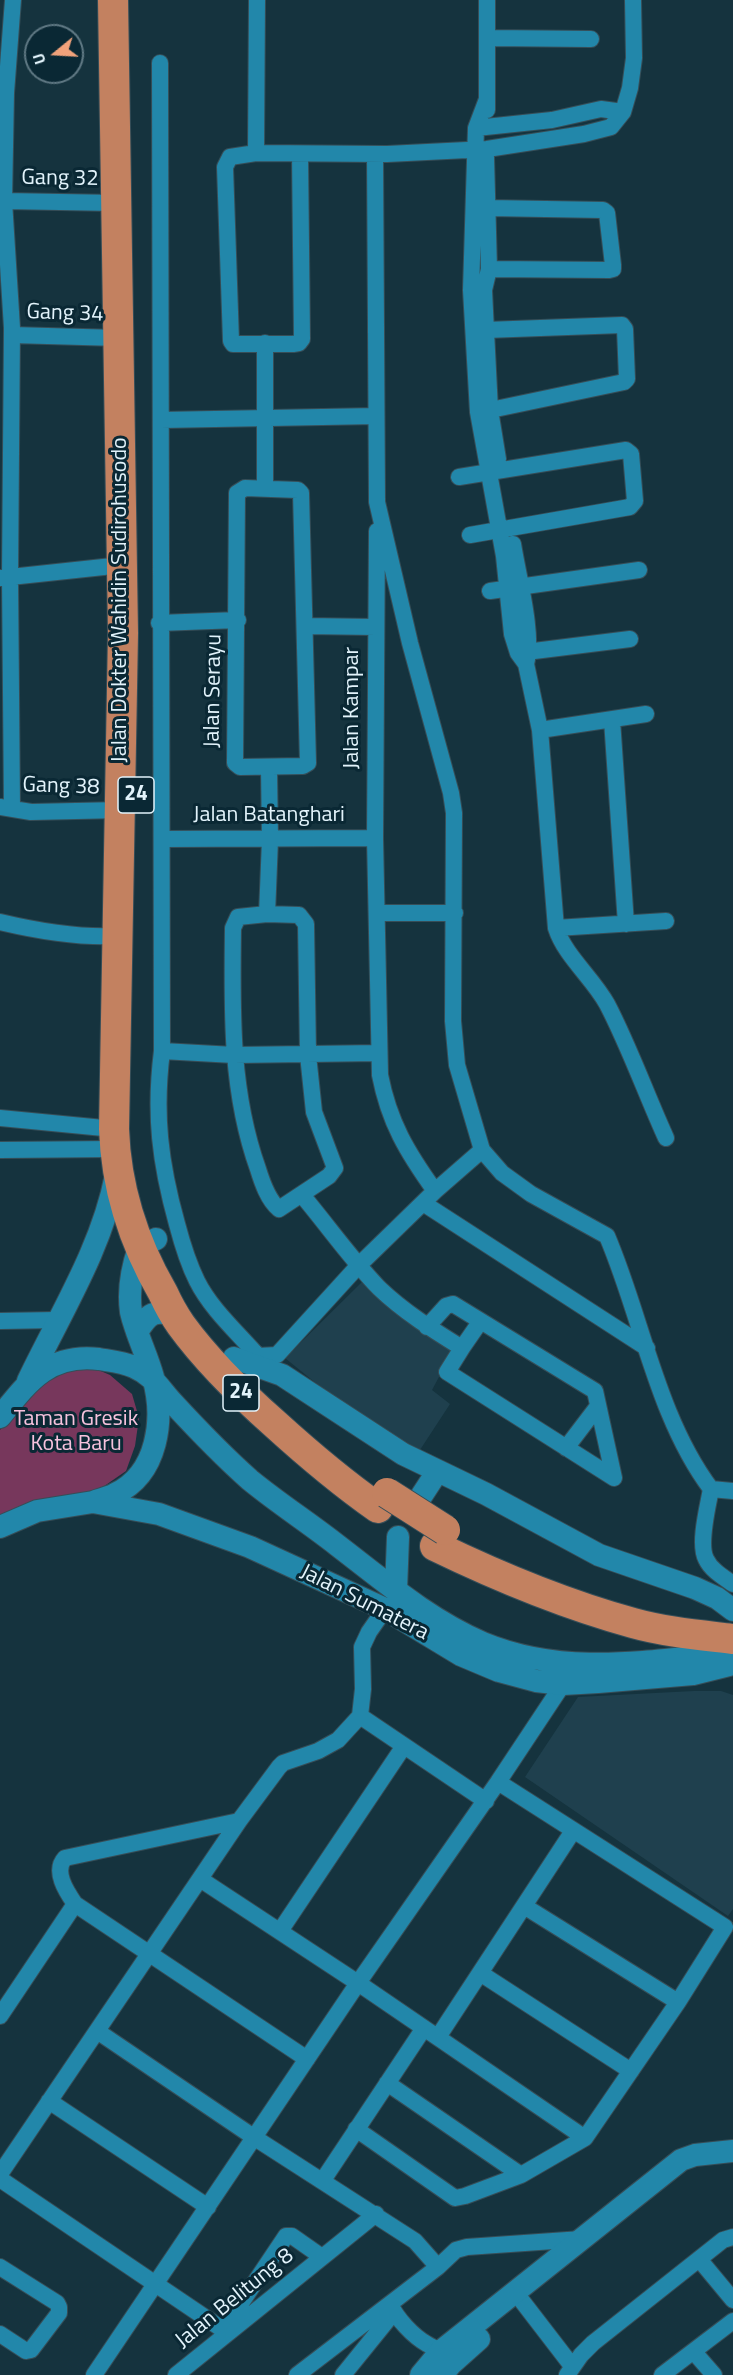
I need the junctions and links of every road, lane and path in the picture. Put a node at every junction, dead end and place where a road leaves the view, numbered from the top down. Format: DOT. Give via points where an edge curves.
graph roads {
  1 [pos="13,0"];
  2 [pos="113,0"];
  3 [pos="130,0"];
  4 [pos="257,0"];
  5 [pos="487,0"];
  6 [pos="633,0"];
  7 [pos="488,38"];
  8 [pos="591,39"];
  9 [pos="160,63"];
  10 [pos="3,92"];
  11 [pos="623,112"];
  12 [pos="481,128"];
  13 [pos="481,149"];
  14 [pos="256,153"];
  15 [pos="300,154"];
  16 [pos="375,154"];
  17 [pos="4,201"];
  18 [pos="116,202"];
  19 [pos="488,208"];
  20 [pos="4,241"];
  21 [pos="489,269"];
  22 [pos="477,290"];
  23 [pos="486,330"];
  24 [pos="12,331"];
  25 [pos="117,335"];
  26 [pos="265,343"];
  27 [pos="484,411"];
  28 [pos="376,416"];
  29 [pos="266,418"];
  30 [pos="161,420"];
  31 [pos="495,472"];
  32 [pos="459,477"];
  33 [pos="265,488"];
  34 [pos="377,502"];
  35 [pos="504,530"];
  36 [pos="470,535"];
  37 [pos="122,565"];
  38 [pos="639,570"];
  39 [pos="5,577"];
  40 [pos="514,589"];
  41 [pos="489,591"];
  42 [pos="238,620"];
  43 [pos="159,623"];
  44 [pos="305,626"];
  45 [pos="376,627"];
  46 [pos="630,639"];
  47 [pos="524,656"];
  48 [pos="646,714"];
  49 [pos="612,720"];
  50 [pos="540,730"];
  51 [pos="129,753"];
  52 [pos="269,768"];
  53 [pos="6,807"];
  54 [pos="121,810"];
  55 [pos="375,838"];
  56 [pos="162,839"];
  57 [pos="270,840"];
  58 [pos="378,913"];
  59 [pos="455,913"];
  60 [pos="267,914"];
  61 [pos="666,921"];
  62 [pos="0,922"];
  63 [pos="626,924"];
  64 [pos="556,928"];
  65 [pos="116,936"];
  66 [pos="162,1051"];
  67 [pos="379,1053"];
  68 [pos="234,1055"];
  69 [pos="308,1055"];
  70 [pos="0,1118"];
  71 [pos="666,1138"];
  72 [pos="115,1148"];
  73 [pos="0,1150"];
  74 [pos="482,1150"];
  75 [pos="302,1195"];
  76 [pos="429,1197"];
  77 [pos="144,1233"];
  78 [pos="96,1246"];
  79 [pos="359,1265"];
  80 [pos="176,1316"];
  81 [pos="57,1320"];
  82 [pos="0,1321"];
  83 [pos="480,1322"];
  84 [pos="427,1326"];
  85 [pos="137,1332"];
  86 [pos="462,1348"];
  87 [pos="647,1348"];
  88 [pos="277,1355"];
  89 [pos="234,1358"];
  90 [pos="154,1378"];
  91 [pos="25,1386"];
  92 [pos="300,1386"];
  93 [pos="598,1406"];
  94 [pos="0,1417"];
  95 [pos="566,1448"];
  96 [pos="437,1472"];
  97 [pos="711,1489"];
  98 [pos="733,1491"];
  99 [pos="422,1495"];
  100 [pos="382,1500"];
  101 [pos="93,1502"];
  102 [pos="0,1527"];
  103 [pos="398,1537"];
  104 [pos="440,1538"];
  105 [pos="733,1584"];
  106 [pos="390,1600"];
  107 [pos="733,1610"];
  108 [pos="733,1623"];
  109 [pos="733,1639"];
  110 [pos="729,1665"];
  111 [pos="563,1674"];
  112 [pos="360,1716"];
  113 [pos="404,1746"];
  114 [pos="498,1782"];
  115 [pos="486,1800"];
  116 [pos="239,1821"];
  117 [pos="573,1831"];
  118 [pos="200,1879"];
  119 [pos="75,1904"];
  120 [pos="524,1906"];
  121 [pos="729,1922"];
  122 [pos="280,1931"];
  123 [pos="148,1955"];
  124 [pos="480,1972"];
  125 [pos="358,1983"];
  126 [pos="678,2002"];
  127 [pos="3,2006"];
  128 [pos="97,2031"];
  129 [pos="431,2032"];
  130 [pos="308,2059"];
  131 [pos="631,2071"];
  132 [pos="387,2083"];
  133 [pos="49,2101"];
  134 [pos="357,2129"];
  135 [pos="255,2138"];
  136 [pos="585,2138"];
  137 [pos="733,2151"];
  138 [pos="733,2164"];
  139 [pos="0,2174"];
  140 [pos="521,2175"];
  141 [pos="0,2179"];
  142 [pos="323,2180"];
  143 [pos="208,2207"];
  144 [pos="376,2214"];
  145 [pos="733,2237"];
  146 [pos="583,2239"];
  147 [pos="322,2257"];
  148 [pos="699,2259"];
  149 [pos="0,2267"];
  150 [pos="438,2267"];
  151 [pos="156,2285"];
  152 [pos="733,2300"];
  153 [pos="522,2301"];
  154 [pos="392,2308"];
  155 [pos="733,2321"];
  156 [pos="226,2331"];
  157 [pos="0,2334"];
  158 [pos="694,2352"];
  159 [pos="439,2365"];
  160 [pos="569,2370"];
  161 [pos="94,2375"];
  162 [pos="176,2375"];
  163 [pos="297,2375"];
  164 [pos="344,2375"];
  165 [pos="662,2375"];
  166 [pos="714,2375"];
  1 -- 10 [label="street"];
  2 -- 18 [label="highway, Jalan Dokter Wahidin Sudirohusodo / 24"];
  3 -- 51 [label="highway, Jalan Dokter Wahidin Sudirohusodo / 24" via="139,631"];
  4 -- 14 [label="street"];
  5 -- 7 [label="street"];
  6 -- 11 [label="street" via="634,58"];
  7 -- 8 [label="street"];
  7 -- 12 [label="street" via="487,99"];
  9 -- 30 [label="street"];
  10 -- 17 [label="street"];
  11 -- 12 [label="street" via="601,110"];
  11 -- 13 [label="street" via="611,127 599,131"];
  12 -- 13 [label="street"];
  13 -- 16 [label="street"];
  13 -- 19 [label="street"];
  13 -- 22 [label="street"];
  14 -- 15 [label="street"];
  14 -- 26 [label="street" via="230,157 225,166 231,341"];
  15 -- 16 [label="street"];
  15 -- 26 [label="street" via="302,339 297,344"];
  16 -- 28 [label="street"];
  17 -- 18 [label="street, Gang 32"];
  17 -- 20 [label="street"];
  18 -- 25 [label="highway, Jalan Dokter Wahidin Sudirohusodo / 24"];
  19 -- 21 [label="street"];
  19 -- 21 [label="street" via="604,210 614,265 609,270"];
  20 -- 24 [label="street"];
  21 -- 22 [label="street"];
  22 -- 23 [label="street"];
  22 -- 27 [label="street"];
  23 -- 27 [label="street"];
  23 -- 27 [label="street" via="621,325 625,329 627,379"];
  24 -- 25 [label="street, Gang 34"];
  24 -- 39 [label="street"];
  25 -- 37 [label="highway, Jalan Dokter Wahidin Sudirohusodo / 24"];
  26 -- 29 [label="street"];
  27 -- 31 [label="street"];
  28 -- 29 [label="street"];
  28 -- 34 [label="street"];
  29 -- 30 [label="street"];
  29 -- 33 [label="street"];
  30 -- 43 [label="street"];
  31 -- 32 [label="street"];
  31 -- 35 [label="street"];
  31 -- 35 [label="street" via="626,450 631,454 635,501 630,507"];
  33 -- 42 [label="street, Jalan Serayu" via="245,488 237,494"];
  33 -- 44 [label="street, Jalan Serayu" via="301,493"];
  34 -- 45 [label="street, Jalan Kampar"];
  34 -- 59 [label="street" via="451,793"];
  35 -- 36 [label="street"];
  35 -- 40 [label="street"];
  37 -- 39 [label="street"];
  37 -- 51 [label="highway, Jalan Dokter Wahidin Sudirohusodo / 24"];
  38 -- 40 [label="street"];
  39 -- 53 [label="street"];
  40 -- 41 [label="street"];
  40 -- 47 [label="street"];
  42 -- 43 [label="street, Jalan Serayu"];
  42 -- 52 [label="street, Jalan Serayu" via="235,763"];
  43 -- 56 [label="street"];
  44 -- 45 [label="street"];
  44 -- 52 [label="street, Jalan Serayu" via="308,763"];
  45 -- 55 [label="street, Jalan Kampar"];
  46 -- 47 [label="street"];
  47 -- 50 [label="street"];
  48 -- 49 [label="street"];
  49 -- 50 [label="street"];
  49 -- 63 [label="street"];
  50 -- 64 [label="street"];
  51 -- 54 [label="highway, Jalan Dokter Wahidin Sudirohusodo / 24"];
  51 -- 77 [label="highway, Jalan Dokter Wahidin Sudirohusodo / 24" via="130,1131"];
  52 -- 57 [label="street"];
  53 -- 54 [label="street, Gang 38" via="31,812"];
  54 -- 65 [label="highway, Jalan Dokter Wahidin Sudirohusodo / 24"];
  55 -- 57 [label="street, Jalan Batanghari"];
  55 -- 58 [label="street, Jalan Kampar"];
  56 -- 57 [label="street, Jalan Batanghari"];
  56 -- 66 [label="street"];
  57 -- 60 [label="street"];
  58 -- 59 [label="street"];
  58 -- 67 [label="street, Jalan Kampar"];
  59 -- 74 [label="street" via="453,1021 457,1065"];
  60 -- 68 [label="street" via="238,917 233,928"];
  60 -- 69 [label="street" via="299,915 306,924"];
  61 -- 63 [label="street"];
  62 -- 65 [label="street" via="35,930"];
  63 -- 64 [label="street"];
  64 -- 71 [label="street" via="561,942 607,1005"];
  65 -- 72 [label="highway, Jalan Dokter Wahidin Sudirohusodo / 24"];
  66 -- 68 [label="street"];
  66 -- 88 [label="street" via="158,1094 161,1157 185,1254 209,1299 258,1356"];
  67 -- 69 [label="street"];
  67 -- 76 [label="street, Jalan Kampar" via="389,1113"];
  68 -- 69 [label="street"];
  68 -- 75 [label="street" via="239,1099 264,1186 277,1208"];
  69 -- 75 [label="street" via="314,1112 335,1168"];
  70 -- 72 [label="street"];
  72 -- 73 [label="street"];
  72 -- 77 [label="highway, Jalan Dokter Wahidin Sudirohusodo / 24" via="122,1195"];
  72 -- 78 [label="main road" via="112,1196"];
  74 -- 76 [label="street"];
  74 -- 87 [label="street" via="502,1173 531,1194 607,1236"];
  75 -- 79 [label="street"];
  76 -- 79 [label="street"];
  76 -- 87 [label="street"];
  77 -- 78 [label="main road" via="118,1231"];
  77 -- 80 [label="highway, Jalan Dokter Wahidin Sudirohusodo / 24"];
  77 -- 85 [label="main road" via="130,1284"];
  77 -- 89 [label="highway, Jalan Dokter Wahidin Sudirohusodo / 24" via="185,1299"];
  78 -- 81 [label="main road"];
  79 -- 84 [label="street" via="381,1289"];
  79 -- 88 [label="street"];
  80 -- 85 [label="main road" via="153,1313"];
  80 -- 100 [label="highway, Jalan Dokter Wahidin Sudirohusodo / 24" via="215,1366 315,1461"];
  81 -- 82 [label="street"];
  81 -- 91 [label="main road"];
  83 -- 84 [label="street" via="451,1303"];
  83 -- 86 [label="street"];
  83 -- 93 [label="street" via="595,1391"];
  84 -- 86 [label="street"];
  85 -- 90 [label="main road"];
  86 -- 95 [label="street" via="447,1372"];
  87 -- 97 [label="street" via="678,1432"];
  88 -- 92 [label="street"];
  89 -- 92 [label="main road"];
  89 -- 100 [label="highway, Jalan Dokter Wahidin Sudirohusodo / 24"];
  90 -- 91 [label="main road" via="118,1362 66,1359 43,1369"];
  90 -- 101 [label="main road" via="159,1427 152,1456 129,1484 116,1494"];
  90 -- 106 [label="main road, Jalan Sumatera" via="171,1402 250,1480"];
  91 -- 94 [label="main road"];
  92 -- 96 [label="main road" via="351,1422"];
  93 -- 95 [label="street"];
  93 -- 95 [label="street" via="614,1478"];
  96 -- 99 [label="main road"];
  96 -- 107 [label="main road" via="599,1555 696,1588"];
  97 -- 98 [label="street"];
  97 -- 105 [label="street" via="702,1546 714,1570"];
  100 -- 104 [label="highway, Jalan Dokter Wahidin Sudirohusodo / 24, bridge"];
  101 -- 102 [label="main road, Jalan Sumatera" via="37,1511"];
  101 -- 106 [label="main road, Jalan Sumatera" via="159,1514"];
  103 -- 106 [label="main road"];
  104 -- 108 [label="highway, Jalan Dokter Wahidin Sudirohusodo / 24" via="566,1589 638,1609"];
  104 -- 109 [label="highway, Jalan Dokter Wahidin Sudirohusodo / 24" via="479,1567 560,1600 635,1624"];
  106 -- 111 [label="main road, Jalan Sumatera"];
  106 -- 112 [label="street" via="362,1647"];
  110 -- 111 [label="main road, Jalan Sumatera" via="608,1665"];
  111 -- 114 [label="street"];
  112 -- 113 [label="street"];
  112 -- 116 [label="street" via="338,1740 283,1763"];
  113 -- 115 [label="street"];
  113 -- 122 [label="street"];
  114 -- 115 [label="street"];
  114 -- 117 [label="street"];
  115 -- 125 [label="street"];
  116 -- 118 [label="street"];
  116 -- 119 [label="street" via="65,1857 60,1870 65,1890"];
  117 -- 120 [label="street"];
  117 -- 121 [label="street"];
  118 -- 122 [label="street"];
  118 -- 123 [label="street"];
  119 -- 123 [label="street"];
  119 -- 127 [label="street"];
  120 -- 124 [label="street"];
  120 -- 126 [label="street"];
  121 -- 126 [label="street"];
  122 -- 125 [label="street"];
  123 -- 128 [label="street"];
  123 -- 130 [label="street"];
  124 -- 129 [label="street"];
  124 -- 131 [label="street"];
  125 -- 129 [label="street"];
  125 -- 130 [label="street"];
  126 -- 131 [label="street"];
  128 -- 133 [label="street"];
  128 -- 135 [label="street"];
  129 -- 132 [label="street"];
  129 -- 136 [label="street"];
  130 -- 135 [label="street"];
  131 -- 136 [label="street"];
  132 -- 134 [label="street"];
  132 -- 140 [label="street"];
  133 -- 139 [label="street"];
  133 -- 143 [label="street"];
  134 -- 140 [label="street" via="455,2198"];
  134 -- 142 [label="street"];
  135 -- 142 [label="street"];
  135 -- 143 [label="street"];
  136 -- 140 [label="street"];
  137 -- 146 [label="main road" via="681,2160"];
  138 -- 153 [label="main road" via="686,2172"];
  141 -- 151 [label="street"];
  142 -- 144 [label="street"];
  143 -- 151 [label="street"];
  144 -- 147 [label="street, Jalan Belitung 8"];
  144 -- 150 [label="street" via="416,2241"];
  145 -- 148 [label="street"];
  146 -- 150 [label="street" via="467,2247 456,2250"];
  146 -- 159 [label="main road"];
  147 -- 156 [label="street, Jalan Belitung 8"];
  147 -- 156 [label="street, Jalan Belitung 8" via="292,2236 286,2236"];
  148 -- 152 [label="street"];
  148 -- 160 [label="street" via="593,2343"];
  149 -- 157 [label="street" via="59,2307 31,2350 26,2351"];
  150 -- 154 [label="street"];
  151 -- 156 [label="street"];
  151 -- 161 [label="street"];
  153 -- 159 [label="main road"];
  153 -- 160 [label="street"];
  154 -- 159 [label="street"];
  154 -- 163 [label="street"];
  154 -- 164 [label="street"];
  155 -- 158 [label="street"];
  156 -- 162 [label="street, Jalan Belitung 8"];
  158 -- 165 [label="street"];
  158 -- 166 [label="street"];
}
